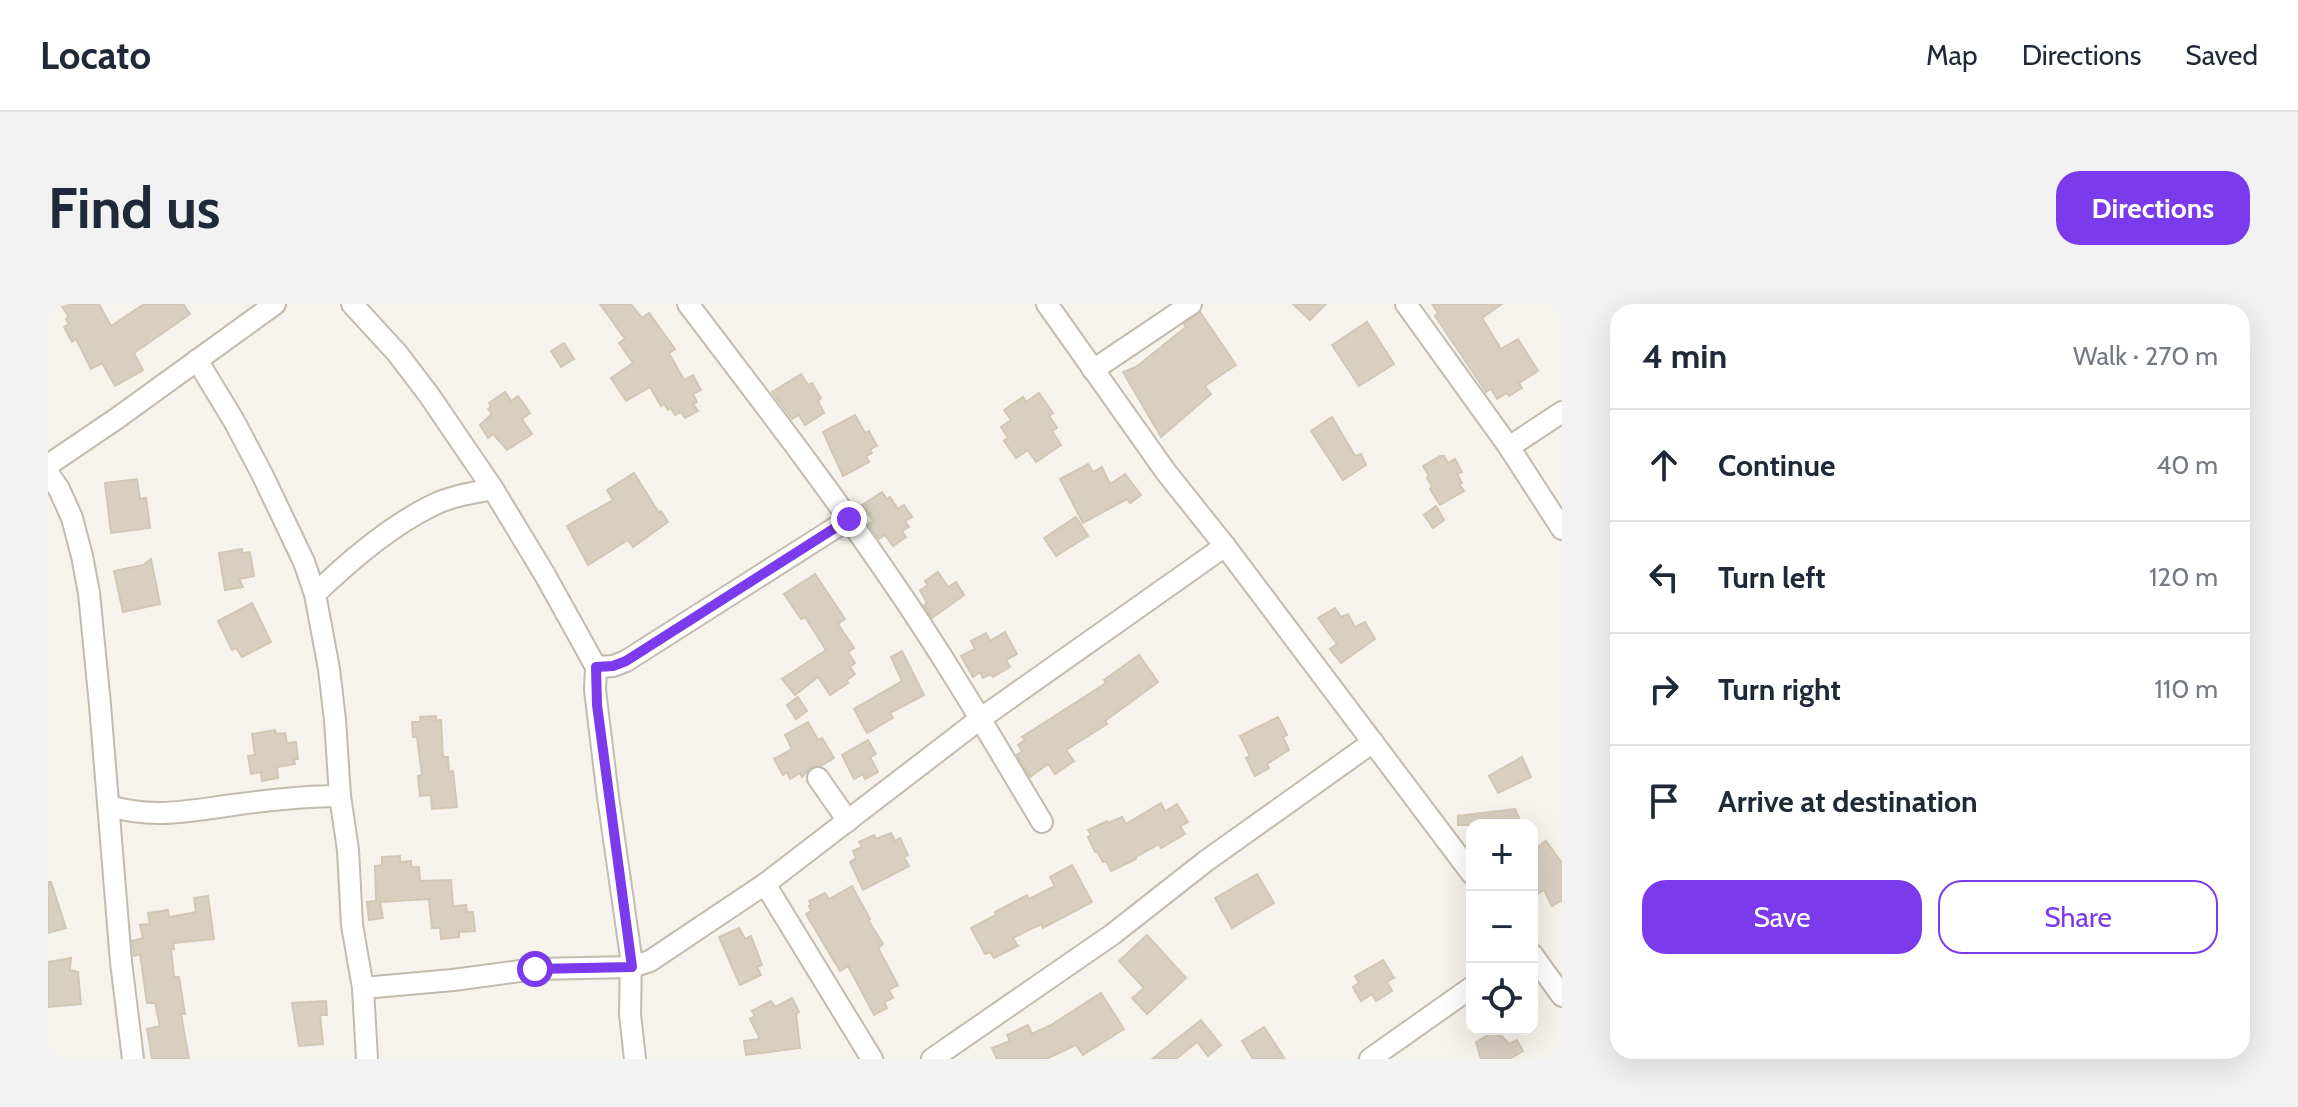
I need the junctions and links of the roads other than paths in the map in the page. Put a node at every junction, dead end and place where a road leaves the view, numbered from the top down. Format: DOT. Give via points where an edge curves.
graph roads {
  1 [pos="275,304"];
  2 [pos="352,304"];
  3 [pos="688,304"];
  4 [pos="1047,304"];
  5 [pos="1191,304"];
  6 [pos="1406,304"];
  7 [pos="197,360"];
  8 [pos="1093,370"];
  9 [pos="1562,412"];
  10 [pos="1509,447"];
  11 [pos="48,465"];
  12 [pos="48,473"];
  13 [pos="493,489"];
  14 [pos="849,519"];
  15 [pos="1562,529"];
  16 [pos="1225,546"];
  17 [pos="304,562"];
  18 [pos="344,566"];
  19 [pos="315,594"];
  20 [pos="596,667"];
  21 [pos="980,719"];
  22 [pos="1373,742"];
  23 [pos="818,778"];
  24 [pos="340,796"];
  25 [pos="109,806"];
  26 [pos="848,821"];
  27 [pos="1042,822"];
  28 [pos="1466,866"];
  29 [pos="765,884"];
  30 [pos="1538,962"];
  31 [pos="632,967"];
  32 [pos="363,988"];
  33 [pos="1466,991"];
  34 [pos="1562,996"];
  35 [pos="133,1059"];
  36 [pos="367,1059"];
  37 [pos="635,1059"];
  38 [pos="872,1059"];
  39 [pos="932,1059"];
  40 [pos="1370,1059"];
  1 -- 7 [label="street"];
  2 -- 13 [label="street" via="397,353"];
  3 -- 14 [label="street"];
  4 -- 8 [label="street"];
  5 -- 8 [label="street"];
  6 -- 10 [label="street"];
  7 -- 11 [label="street"];
  7 -- 17 [label="street" via="262,474"];
  8 -- 16 [label="street"];
  9 -- 10 [label="street"];
  10 -- 15 [label="street"];
  12 -- 25 [label="street" via="72,518 89,593"];
  13 -- 18 [label="street" via="432,506"];
  13 -- 20 [label="street"];
  14 -- 20 [label="street" via="626,661"];
  14 -- 21 [label="street"];
  16 -- 21 [label="street"];
  16 -- 22 [label="street"];
  17 -- 18 [label="street"];
  17 -- 19 [label="street"];
  18 -- 19 [label="street"];
  19 -- 24 [label="street" via="329,669"];
  20 -- 31 [label="street"];
  21 -- 26 [label="street"];
  21 -- 27 [label="street"];
  22 -- 28 [label="street"];
  22 -- 39 [label="street" via="1113,934"];
  23 -- 26 [label="street"];
  24 -- 25 [label="street" via="159,814"];
  24 -- 32 [label="street"];
  25 -- 35 [label="street"];
  26 -- 29 [label="street"];
  29 -- 31 [label="street" via="663,954"];
  29 -- 38 [label="street"];
  30 -- 34 [label="street"];
  31 -- 32 [label="street" via="535,969"];
  31 -- 37 [label="street"];
  32 -- 36 [label="street"];
  33 -- 40 [label="street"];
}
